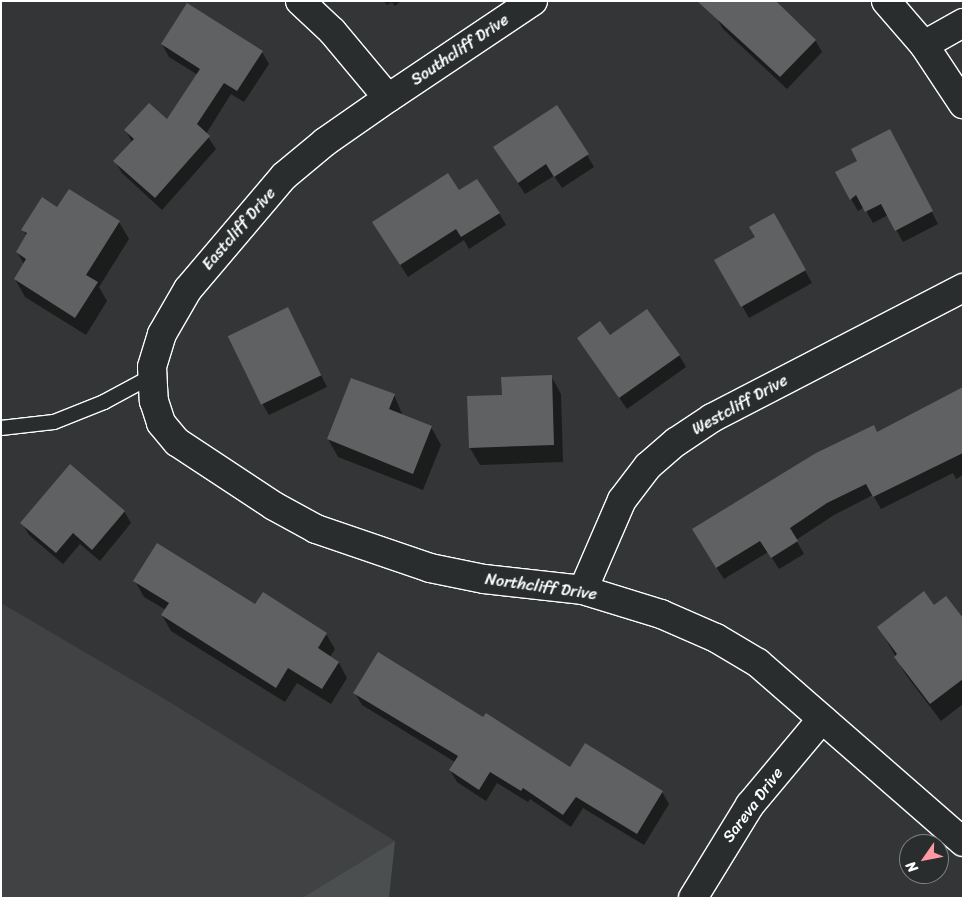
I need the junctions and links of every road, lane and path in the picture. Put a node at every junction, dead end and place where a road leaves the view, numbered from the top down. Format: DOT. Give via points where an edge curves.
graph roads {
  1 [pos="300,1"];
  2 [pos="533,1"];
  3 [pos="886,1"];
  4 [pos="963,23"];
  5 [pos="924,45"];
  6 [pos="388,98"];
  7 [pos="963,104"];
  8 [pos="963,288"];
  9 [pos="153,389"];
  10 [pos="1,428"];
  11 [pos="584,590"];
  12 [pos="822,719"];
  13 [pos="963,842"];
  14 [pos="693,898"];
  1 -- 6 [label="street" via="332,32"];
  2 -- 6 [label="street, Southcliff Drive"];
  3 -- 5 [label="street"];
  4 -- 5 [label="street"];
  5 -- 7 [label="street"];
  6 -- 9 [label="street, Eastcliff Drive" via="325,142 284,176 188,289 162,334 152,367"];
  8 -- 11 [label="street, Westcliff Drive" via="712,418 676,442 648,466 622,500"];
  9 -- 10 [label="lane" via="104,402 54,422"];
  9 -- 11 [label="street, Northcliff Drive" via="161,423 177,442 266,501 316,529 430,568 484,579"];
  11 -- 12 [label="street, Northcliff Drive" via="660,614 716,638 758,663"];
  12 -- 13 [label="street, Northcliff Drive"];
  12 -- 14 [label="street, Sareva Drive" via="750,805"];
}
